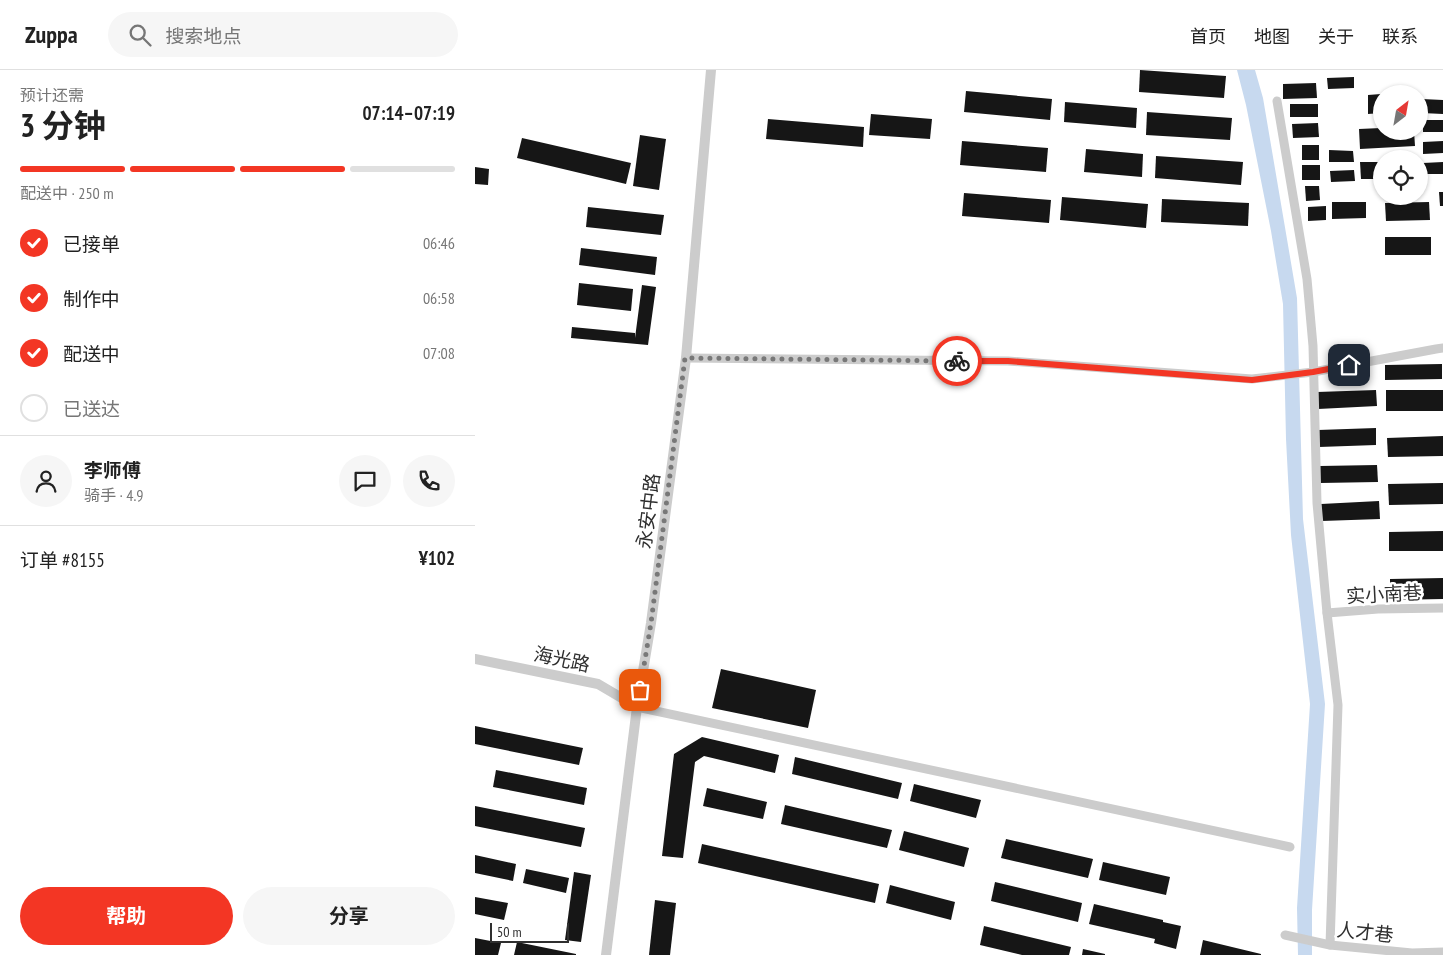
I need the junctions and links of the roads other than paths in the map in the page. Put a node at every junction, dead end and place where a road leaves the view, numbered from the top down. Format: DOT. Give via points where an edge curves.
graph roads {
  1 [pos="711,70"];
  2 [pos="1277,101"];
  3 [pos="1443,348"];
  4 [pos="685,358"];
  5 [pos="1313,372"];
  6 [pos="1443,608"];
  7 [pos="1327,613"];
  8 [pos="475,659"];
  9 [pos="637,707"];
  10 [pos="1290,847"];
  11 [pos="1288,936"];
  12 [pos="1327,944"];
  13 [pos="1443,952"];
  14 [pos="606,955"];
  1 -- 4 [label="street, 永安中路"];
  2 -- 5 [label="street" via="1307,279"];
  3 -- 5 [label="street"];
  4 -- 5 [label="street" via="1008,361 1252,380"];
  4 -- 9 [label="street, 永安中路"];
  5 -- 7 [label="street" via="1317,503"];
  6 -- 7 [label="street, 实小南巷"];
  7 -- 12 [label="street" via="1338,705"];
  8 -- 9 [label="street, 海光路" via="598,684"];
  9 -- 10 [label="street"];
  9 -- 14 [label="street, 永安中路"];
  11 -- 12 [label="street, 人才巷"];
  12 -- 13 [label="street, 人才巷" via="1412,953"];
}
